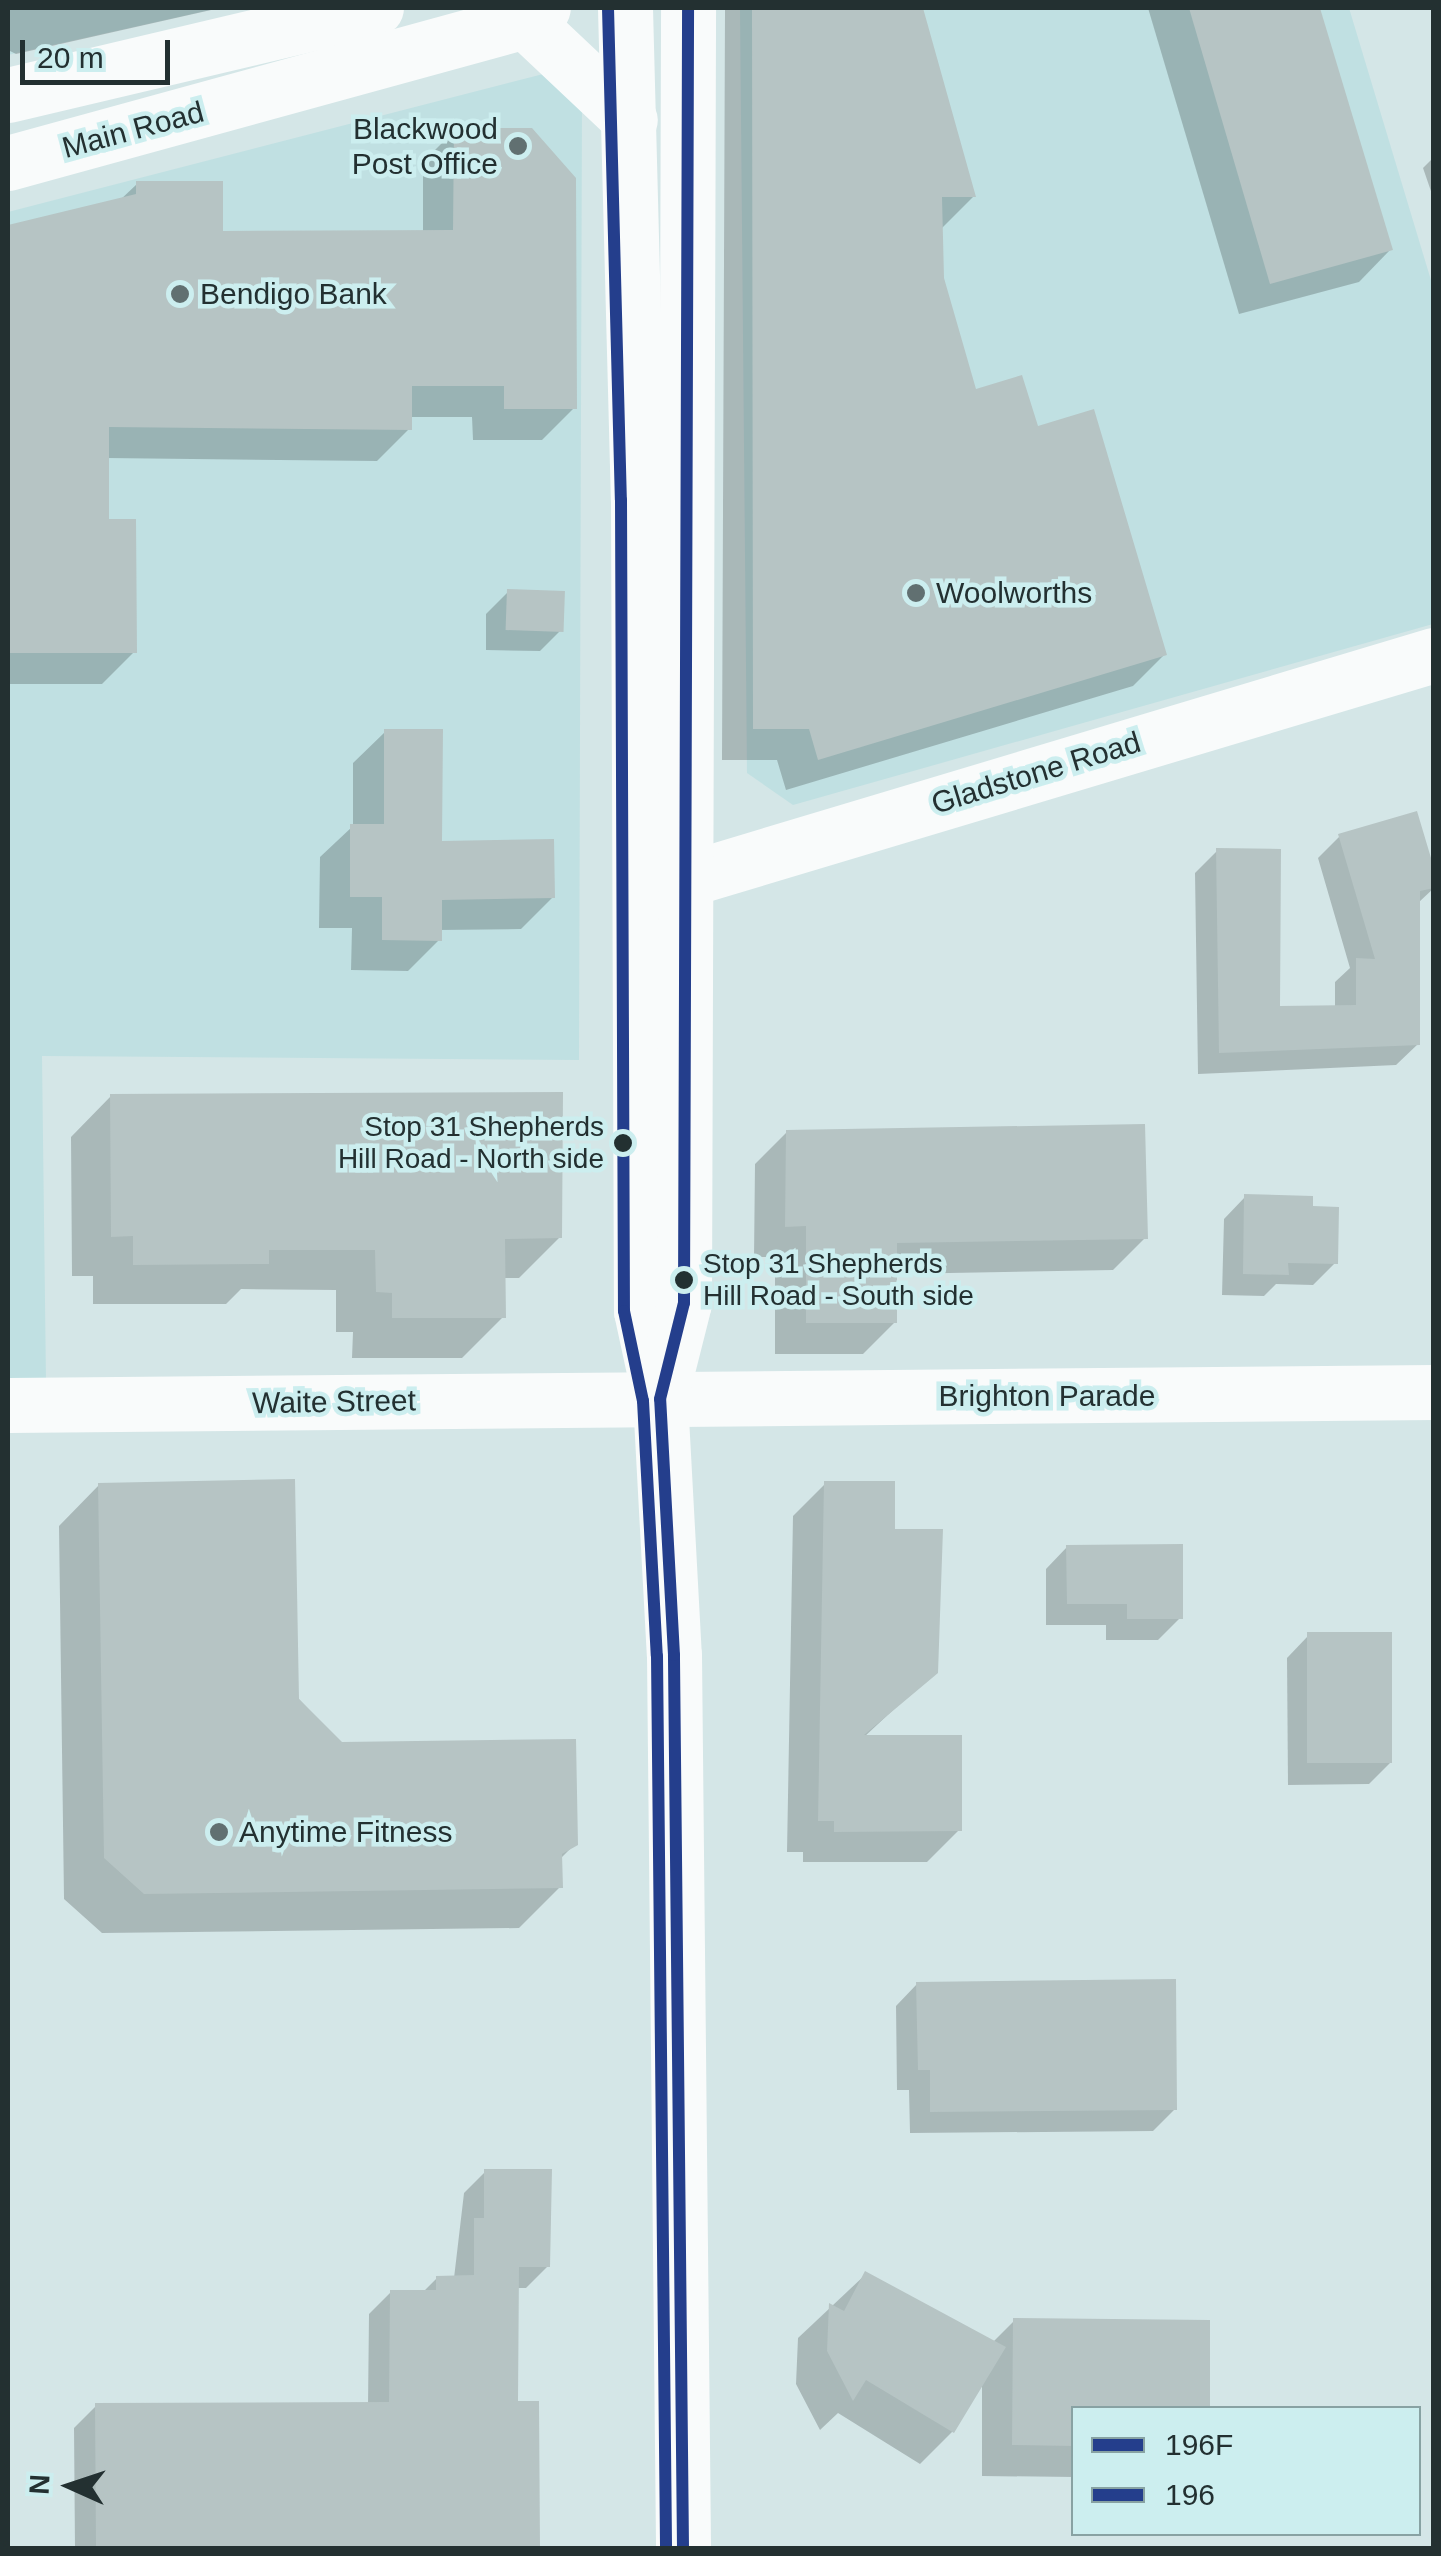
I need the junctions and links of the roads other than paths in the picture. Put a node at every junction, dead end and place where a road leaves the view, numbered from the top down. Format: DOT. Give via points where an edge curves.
graph roads {
  1 [pos="376,8"];
  2 [pos="625,8"];
  3 [pos="688,8"];
  4 [pos="534,14"];
  5 [pos="8,95"];
  6 [pos="630,120"];
  7 [pos="8,163"];
  8 [pos="1434,655"];
  9 [pos="662,887"];
  10 [pos="1434,1392"];
  11 [pos="660,1399"];
  12 [pos="8,1405"];
  13 [pos="684,2548"];
  1 -- 5 [label="main road, Main Road"];
  2 -- 6 [label="main road"];
  3 -- 9 [label="main road"];
  4 -- 6 [label="main road"];
  4 -- 7 [label="main road, Main Road"];
  6 -- 9 [label="main road"];
  8 -- 9 [label="main road, Gladstone Road"];
  9 -- 11 [label="main road" via="642,1311"];
  10 -- 11 [label="main road, Brighton Parade"];
  11 -- 12 [label="main road, Waite Street"];
  11 -- 13 [label="main road" via="674,1655"];
}
